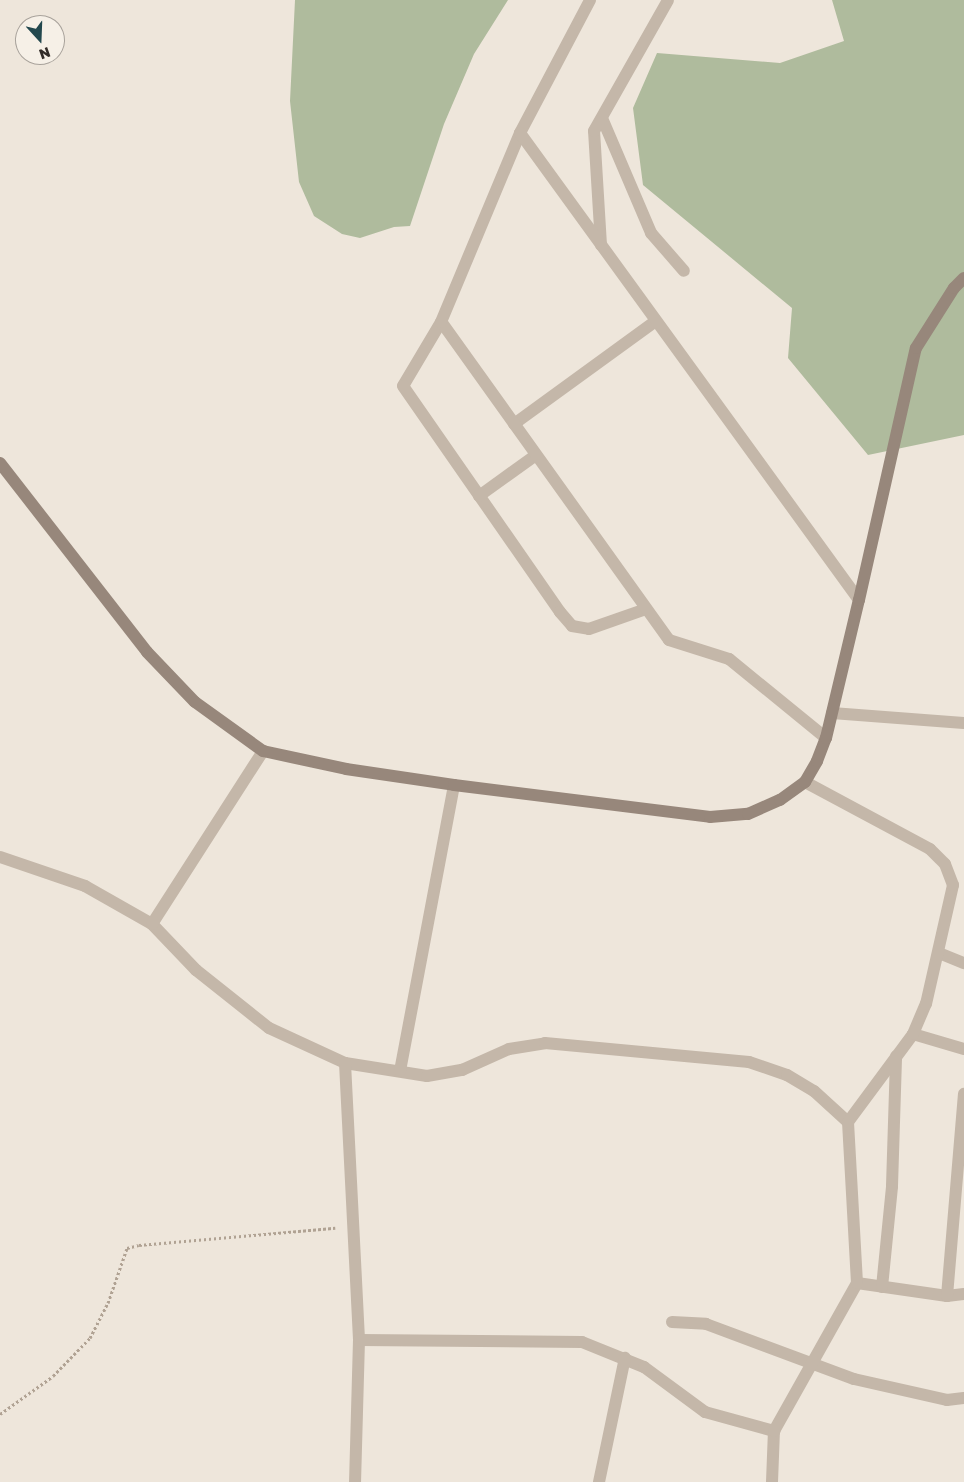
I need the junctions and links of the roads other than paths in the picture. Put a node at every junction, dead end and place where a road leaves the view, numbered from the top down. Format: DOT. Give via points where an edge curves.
graph roads {
  1 [pos="590,0"];
  2 [pos="668,0"];
  3 [pos="602,118"];
  4 [pos="520,133"];
  5 [pos="601,245"];
  6 [pos="684,271"];
  7 [pos="964,278"];
  8 [pos="656,320"];
  9 [pos="442,322"];
  10 [pos="514,424"];
  11 [pos="536,455"];
  12 [pos="0,463"];
  13 [pos="479,496"];
  14 [pos="859,600"];
  15 [pos="646,608"];
  16 [pos="832,713"];
  17 [pos="964,723"];
  18 [pos="826,738"];
  19 [pos="263,751"];
  20 [pos="805,782"];
  21 [pos="454,784"];
  22 [pos="0,857"];
  23 [pos="959,886"];
  24 [pos="152,924"];
  25 [pos="939,953"];
  26 [pos="964,963"];
  27 [pos="913,1034"];
  28 [pos="964,1049"];
  29 [pos="896,1056"];
  30 [pos="345,1063"];
  31 [pos="400,1071"];
  32 [pos="964,1094"];
  33 [pos="848,1122"];
  34 [pos="857,1283"];
  35 [pos="882,1287"];
  36 [pos="964,1294"];
  37 [pos="947,1296"];
  38 [pos="672,1322"];
  39 [pos="359,1340"];
  40 [pos="625,1358"];
  41 [pos="812,1361"];
  42 [pos="964,1398"];
  43 [pos="774,1431"];
  44 [pos="355,1482"];
  45 [pos="599,1482"];
  46 [pos="772,1482"];
  1 -- 4 [label="street"];
  2 -- 3 [label="street"];
  3 -- 5 [label="street" via="594,132"];
  3 -- 6 [label="street" via="651,233"];
  4 -- 5 [label="street"];
  4 -- 9 [label="street"];
  5 -- 8 [label="street"];
  7 -- 14 [label="street" via="954,288 916,348"];
  8 -- 10 [label="street"];
  8 -- 14 [label="street"];
  9 -- 10 [label="street"];
  9 -- 13 [label="street" via="403,386"];
  10 -- 11 [label="street"];
  11 -- 13 [label="street"];
  11 -- 15 [label="street"];
  12 -- 19 [label="street" via="147,652 195,702"];
  13 -- 15 [label="street" via="572,626 589,629"];
  14 -- 16 [label="street"];
  15 -- 18 [label="street" via="669,640 729,659"];
  16 -- 17 [label="street"];
  16 -- 18 [label="street"];
  18 -- 20 [label="street"];
  19 -- 21 [label="street" via="346,769"];
  19 -- 24 [label="street"];
  20 -- 21 [label="street" via="780,800 748,814 710,817"];
  20 -- 23 [label="street" via="930,849 945,864"];
  21 -- 31 [label="street"];
  22 -- 24 [label="street" via="85,886"];
  23 -- 25 [label="street"];
  24 -- 30 [label="street" via="196,970 269,1028"];
  25 -- 26 [label="street"];
  25 -- 27 [label="street" via="926,1004"];
  27 -- 28 [label="street"];
  27 -- 29 [label="street"];
  29 -- 33 [label="street"];
  29 -- 35 [label="street" via="892,1186"];
  30 -- 31 [label="street"];
  30 -- 39 [label="street"];
  31 -- 33 [label="street" via="427,1076 462,1070 509,1049 545,1043 749,1062 788,1075 814,1091"];
  32 -- 37 [label="street"];
  33 -- 34 [label="street"];
  34 -- 35 [label="street"];
  34 -- 41 [label="street"];
  35 -- 37 [label="street"];
  36 -- 37 [label="street"];
  38 -- 41 [label="street" via="706,1324"];
  39 -- 40 [label="street" via="582,1342"];
  39 -- 44 [label="street"];
  40 -- 43 [label="street" via="644,1367 705,1412"];
  40 -- 45 [label="street"];
  41 -- 42 [label="street" via="854,1379 947,1400"];
  41 -- 43 [label="street"];
  43 -- 46 [label="street"];
}
